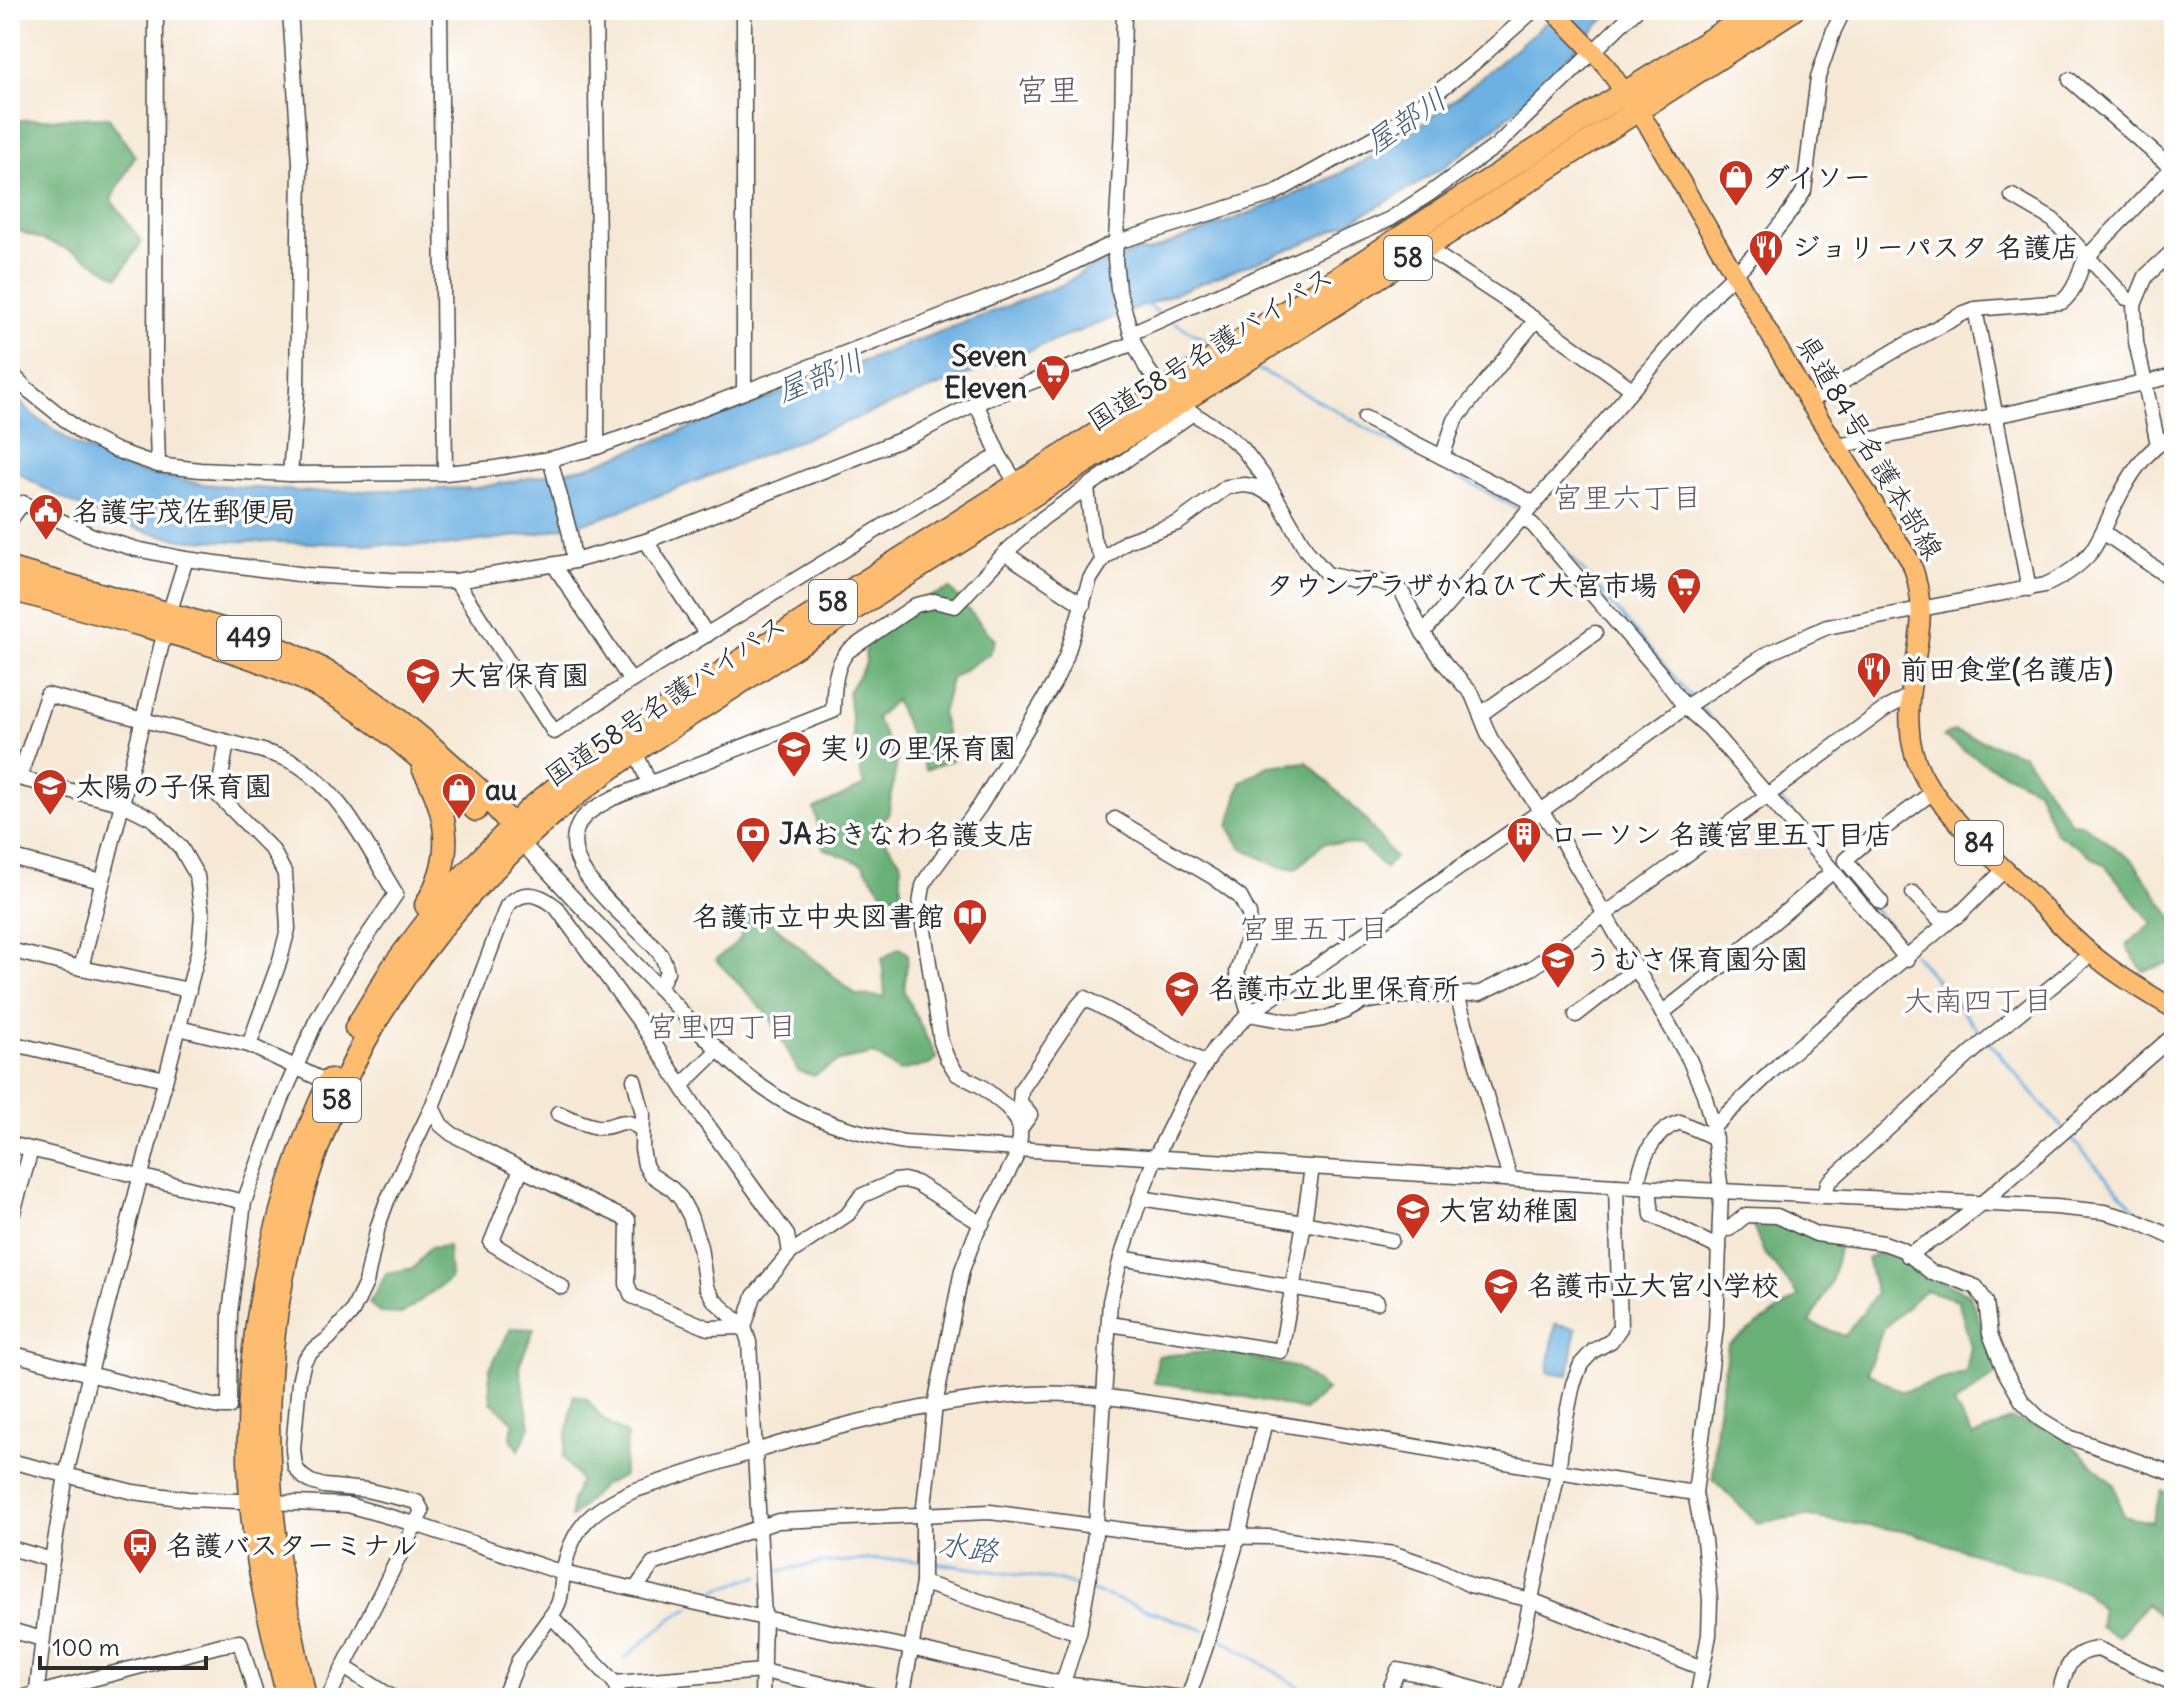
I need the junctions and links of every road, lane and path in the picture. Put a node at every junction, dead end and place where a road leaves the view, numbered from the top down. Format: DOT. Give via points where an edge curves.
graph roads {
  1 [pos="156,10"];
  2 [pos="290,10"];
  3 [pos="440,10"];
  4 [pos="595,10"];
  5 [pos="744,10"];
  6 [pos="1124,10"];
  7 [pos="1534,10"];
  8 [pos="1553,10"];
  9 [pos="1636,10"];
  10 [pos="1758,10"];
  11 [pos="1793,10"];
  12 [pos="1844,10"];
  13 [pos="1591,48"];
  14 [pos="2070,80"];
  15 [pos="1631,101"];
  16 [pos="2173,168"];
  17 [pos="2012,196"];
  18 [pos="1396,228"];
  19 [pos="1114,243"];
  20 [pos="1431,244"];
  21 [pos="2174,250"];
  22 [pos="2087,257"];
  23 [pos="1735,274"];
  24 [pos="2126,298"];
  25 [pos="1975,309"];
  26 [pos="1536,320"];
  27 [pos="1131,332"];
  28 [pos="10,372"];
  29 [pos="2174,376"];
  30 [pos="2144,381"];
  31 [pos="1632,389"];
  32 [pos="744,392"];
  33 [pos="1809,402"];
  34 [pos="976,403"];
  35 [pos="1178,403"];
  36 [pos="1997,416"];
  37 [pos="1365,418"];
  38 [pos="2174,435"];
  39 [pos="2158,444"];
  40 [pos="1837,446"];
  41 [pos="597,447"];
  42 [pos="999,455"];
  43 [pos="1442,457"];
  44 [pos="552,463"];
  45 [pos="158,465"];
  46 [pos="445,473"];
  47 [pos="290,474"];
  48 [pos="1017,484"];
  49 [pos="1087,488"];
  50 [pos="1277,499"];
  51 [pos="1535,504"];
  52 [pos="11,516"];
  53 [pos="1523,518"];
  54 [pos="2103,532"];
  55 [pos="646,541"];
  56 [pos="1005,553"];
  57 [pos="186,559"];
  58 [pos="1103,559"];
  59 [pos="574,561"];
  60 [pos="554,565"];
  61 [pos="10,569"];
  62 [pos="456,581"];
  63 [pos="2174,581"];
  64 [pos="10,589"];
  65 [pos="2029,589"];
  66 [pos="1083,605"];
  67 [pos="1922,609"];
  68 [pos="167,622"];
  69 [pos="1423,633"];
  70 [pos="1595,633"];
  71 [pos="707,635"];
  72 [pos="631,681"];
  73 [pos="1911,695"];
  74 [pos="1691,703"];
  75 [pos="1481,714"];
  76 [pos="142,720"];
  77 [pos="227,742"];
  78 [pos="635,751"];
  79 [pos="415,754"];
  80 [pos="14,777"];
  81 [pos="649,783"];
  82 [pos="1933,792"];
  83 [pos="1768,796"];
  84 [pos="121,803"];
  85 [pos="1541,811"];
  86 [pos="1115,819"];
  87 [pos="511,834"];
  88 [pos="10,857"];
  89 [pos="2005,869"];
  90 [pos="1833,871"];
  91 [pos="101,881"];
  92 [pos="1913,893"];
  93 [pos="1881,902"];
  94 [pos="1605,914"];
  95 [pos="1952,919"];
  96 [pos="415,936"];
  97 [pos="619,947"];
  98 [pos="10,950"];
  99 [pos="2091,954"];
  100 [pos="1911,955"];
  101 [pos="598,963"];
  102 [pos="81,968"];
  103 [pos="1635,969"];
  104 [pos="659,988"];
  105 [pos="189,990"];
  106 [pos="1457,995"];
  107 [pos="2174,1009"];
  108 [pos="1662,1013"];
  109 [pos="1249,1014"];
  110 [pos="1576,1015"];
  111 [pos="179,1028"];
  112 [pos="2174,1035"];
  113 [pos="10,1043"];
  114 [pos="249,1045"];
  115 [pos="718,1050"];
  116 [pos="1205,1063"];
  117 [pos="295,1068"];
  118 [pos="165,1079"];
  119 [pos="634,1080"];
  120 [pos="329,1083"];
  121 [pos="682,1085"];
  122 [pos="432,1107"];
  123 [pos="558,1113"];
  124 [pos="1020,1129"];
  125 [pos="642,1130"];
  126 [pos="1714,1132"];
  127 [pos="10,1144"];
  128 [pos="1018,1149"];
  129 [pos="31,1150"];
  130 [pos="1155,1158"];
  131 [pos="1312,1167"];
  132 [pos="521,1169"];
  133 [pos="140,1177"];
  134 [pos="1510,1179"];
  135 [pos="1616,1186"];
  136 [pos="1643,1187"];
  137 [pos="1721,1191"];
  138 [pos="1793,1194"];
  139 [pos="1825,1195"];
  140 [pos="1140,1198"];
  141 [pos="244,1202"];
  142 [pos="1981,1204"];
  143 [pos="10,1223"];
  144 [pos="1304,1223"];
  145 [pos="1795,1223"];
  146 [pos="982,1224"];
  147 [pos="1720,1228"];
  148 [pos="2174,1238"];
  149 [pos="1391,1240"];
  150 [pos="1719,1248"];
  151 [pos="790,1253"];
  152 [pos="1907,1255"];
  153 [pos="1121,1258"];
  154 [pos="562,1287"];
  155 [pos="1292,1287"];
  156 [pos="1377,1302"];
  157 [pos="1110,1324"];
  158 [pos="744,1327"];
  159 [pos="10,1353"];
  160 [pos="90,1373"];
  161 [pos="1104,1397"];
  162 [pos="935,1405"];
  163 [pos="1265,1421"];
  164 [pos="755,1450"];
  165 [pos="10,1461"];
  166 [pos="1558,1472"];
  167 [pos="2174,1474"];
  168 [pos="66,1475"];
  169 [pos="1695,1493"];
  170 [pos="261,1502"];
  171 [pos="923,1516"];
  172 [pos="415,1524"];
  173 [pos="1096,1526"];
  174 [pos="758,1528"];
  175 [pos="1238,1537"];
  176 [pos="10,1548"];
  177 [pos="52,1560"];
  178 [pos="563,1573"];
  179 [pos="923,1583"];
  180 [pos="636,1588"];
  181 [pos="1531,1600"];
  182 [pos="551,1616"];
  183 [pos="764,1618"];
  184 [pos="10,1630"];
  185 [pos="1079,1633"];
  186 [pos="42,1639"];
  187 [pos="911,1648"];
  188 [pos="344,1667"];
  189 [pos="1702,1668"];
  190 [pos="763,1671"];
  191 [pos="2174,1684"];
  192 [pos="617,1691"];
  193 [pos="1061,1691"];
  194 [pos="31,1697"];
  195 [pos="257,1698"];
  196 [pos="288,1698"];
  197 [pos="305,1698"];
  198 [pos="333,1698"];
  199 [pos="393,1698"];
  200 [pos="503,1698"];
  201 [pos="762,1698"];
  202 [pos="885,1698"];
  203 [pos="902,1698"];
  204 [pos="1186,1698"];
  205 [pos="1386,1698"];
  206 [pos="1509,1698"];
  207 [pos="1697,1698"];
  208 [pos="2058,1698"];
  1 -- 45 [label="street"];
  2 -- 47 [label="street" via="300,163 297,390"];
  3 -- 46 [label="street"];
  4 -- 41 [label="street"];
  5 -- 32 [label="street"];
  6 -- 19 [label="street"];
  7 -- 19 [label="street" via="1403,119 1308,175 1273,194"];
  8 -- 13 [label="main road, 県道84号名護本部線 / 84"];
  9 -- 13 [label="street"];
  10 -- 15 [label="highway, 国道58号名護バイパス / 58"];
  11 -- 15 [label="highway, 国道58号名護バイパス / 58"];
  12 -- 23 [label="street" via="1818,77 1804,191"];
  13 -- 15 [label="main road, 県道84号名護本部線 / 84"];
  13 -- 18 [label="street" via="1496,146 1429,194"];
  14 -- 16 [label="street"];
  15 -- 18 [label="highway, 国道58号名護バイパス / 58"];
  15 -- 20 [label="highway, 国道58号名護バイパス / 58"];
  15 -- 23 [label="main road, 県道84号名護本部線 / 84"];
  16 -- 22 [label="street"];
  17 -- 22 [label="street" via="2053,220"];
  18 -- 27 [label="street"];
  18 -- 35 [label="highway, 国道58号名護バイパス / 58"];
  19 -- 27 [label="street" via="1118,289"];
  19 -- 32 [label="street" via="1048,275"];
  20 -- 26 [label="street" via="1437,255"];
  20 -- 35 [label="highway, 国道58号名護バイパス / 58"];
  21 -- 30 [label="street" via="2146,276 2134,305"];
  22 -- 24 [label="street"];
  22 -- 25 [label="street" via="2072,293 2062,302"];
  23 -- 31 [label="street"];
  23 -- 33 [label="main road, 県道84号名護本部線 / 84"];
  25 -- 33 [label="street"];
  25 -- 36 [label="street"];
  26 -- 31 [label="street"];
  26 -- 43 [label="street" via="1455,420"];
  27 -- 34 [label="street"];
  27 -- 35 [label="street" via="1146,367"];
  28 -- 45 [label="street" via="82,433"];
  29 -- 30 [label="street"];
  30 -- 36 [label="street"];
  30 -- 39 [label="street"];
  31 -- 51 [label="street"];
  32 -- 41 [label="street"];
  33 -- 40 [label="main road, 県道84号名護本部線 / 84"];
  34 -- 42 [label="street"];
  34 -- 55 [label="street" via="913,435"];
  35 -- 48 [label="highway, 国道58号名護バイパス / 58"];
  35 -- 49 [label="street"];
  35 -- 50 [label="street" via="1242,448"];
  35 -- 78 [label="highway, 国道58号名護バイパス / 58"];
  36 -- 40 [label="street"];
  36 -- 65 [label="street"];
  37 -- 43 [label="street"];
  38 -- 39 [label="street"];
  39 -- 54 [label="street" via="2128,482"];
  40 -- 67 [label="main road, 県道84号名護本部線 / 84" via="1911,562"];
  41 -- 44 [label="street"];
  42 -- 48 [label="street"];
  42 -- 71 [label="street"];
  43 -- 51 [label="street"];
  44 -- 46 [label="street"];
  44 -- 59 [label="street"];
  45 -- 47 [label="street"];
  46 -- 47 [label="street"];
  48 -- 87 [label="highway, 国道58号名護バイパス / 58" via="619,740 561,782"];
  49 -- 56 [label="street"];
  49 -- 58 [label="street" via="1093,539"];
  50 -- 58 [label="street" via="1257,487 1227,487 1178,523 1127,541"];
  50 -- 69 [label="street" via="1327,574 1393,586 1402,592"];
  51 -- 53 [label="street"];
  52 -- 57 [label="street" via="23,503 93,536"];
  53 -- 69 [label="street"];
  53 -- 74 [label="street"];
  54 -- 63 [label="street"];
  54 -- 65 [label="street" via="2071,572"];
  55 -- 59 [label="street"];
  55 -- 71 [label="street"];
  56 -- 66 [label="street"];
  56 -- 81 [label="street" via="955,606 934,601 916,605 848,651 838,669 833,711"];
  57 -- 62 [label="street" via="306,575"];
  57 -- 68 [label="street"];
  58 -- 66 [label="street"];
  59 -- 60 [label="street"];
  60 -- 62 [label="street"];
  60 -- 72 [label="street"];
  61 -- 68 [label="highway, 449"];
  62 -- 72 [label="street" via="554,732"];
  64 -- 68 [label="highway, 449"];
  65 -- 67 [label="street"];
  66 -- 124 [label="street" via="1054,683 980,806 927,878 920,904 947,1058 957,1074 1007,1107"];
  67 -- 73 [label="main road, 県道84号名護本部線 / 84"];
  67 -- 74 [label="street" via="1826,621"];
  68 -- 76 [label="street"];
  68 -- 79 [label="highway, 449" via="302,679 347,703"];
  68 -- 87 [label="highway, 449" via="275,647 356,689 435,749"];
  69 -- 75 [label="street" via="1472,694"];
  70 -- 75 [label="street"];
  71 -- 72 [label="street"];
  73 -- 82 [label="main road, 県道84号名護本部線 / 84" via="1911,742"];
  73 -- 83 [label="street"];
  74 -- 83 [label="street"];
  74 -- 85 [label="street"];
  75 -- 85 [label="street" via="1490,738"];
  76 -- 77 [label="street"];
  76 -- 80 [label="street" via="47,695"];
  76 -- 84 [label="street"];
  77 -- 114 [label="street" via="218,795 273,851 285,874 288,900 280,960"];
  77 -- 117 [label="street" via="296,763 322,784 396,894 346,969"];
  78 -- 81 [label="street"];
  78 -- 87 [label="highway, 国道58号名護バイパス / 58"];
  79 -- 87 [label="highway, 449"];
  79 -- 96 [label="highway" via="442,807 445,839 438,883"];
  80 -- 84 [label="street"];
  81 -- 104 [label="street" via="591,811 579,822 574,850 577,863 613,908 660,954 667,972"];
  82 -- 89 [label="main road, 県道84号名護本部線 / 84"];
  82 -- 93 [label="street" via="1845,860"];
  83 -- 90 [label="street"];
  83 -- 94 [label="street"];
  84 -- 91 [label="street"];
  84 -- 105 [label="street" via="153,819 181,848 197,876 202,915"];
  85 -- 94 [label="street"];
  85 -- 109 [label="street"];
  86 -- 109 [label="street" via="1240,897 1250,929 1237,972"];
  87 -- 96 [label="highway, 国道58号名護バイパス / 58" via="455,885"];
  87 -- 97 [label="street"];
  87 -- 170 [label="highway, 国道58号名護バイパス / 58" via="402,982 358,1055 326,1128 298,1213 282,1285 272,1357 269,1475"];
  88 -- 91 [label="street"];
  89 -- 95 [label="street"];
  89 -- 99 [label="main road, 県道84号名護本部線 / 84"];
  90 -- 100 [label="street"];
  90 -- 108 [label="street"];
  91 -- 102 [label="street"];
  92 -- 95 [label="street" via="1938,918"];
  94 -- 103 [label="street"];
  94 -- 106 [label="street" via="1532,968 1480,993"];
  95 -- 100 [label="street"];
  96 -- 120 [label="highway, 国道58号名護バイパス / 58" via="374,995"];
  97 -- 101 [label="street"];
  97 -- 104 [label="street"];
  98 -- 102 [label="street"];
  99 -- 107 [label="main road, 県道84号名護本部線 / 84"];
  99 -- 139 [label="street" via="1910,1108 1828,1183"];
  100 -- 126 [label="street" via="1790,1054"];
  101 -- 121 [label="street"];
  101 -- 122 [label="street" via="545,898 515,898 507,906"];
  102 -- 105 [label="street"];
  103 -- 108 [label="street"];
  103 -- 110 [label="street"];
  104 -- 115 [label="street"];
  105 -- 111 [label="street"];
  106 -- 109 [label="street" via="1362,1002 1323,1019 1297,1023"];
  106 -- 134 [label="street"];
  108 -- 126 [label="street" via="1689,1059"];
  109 -- 116 [label="street"];
  111 -- 114 [label="street"];
  111 -- 118 [label="street"];
  112 -- 142 [label="street"];
  113 -- 118 [label="street"];
  114 -- 117 [label="street"];
  115 -- 121 [label="street"];
  115 -- 128 [label="street" via="780,1099 848,1129 904,1142"];
  116 -- 124 [label="street" via="1085,998 1021,1090 1020,1102 1030,1115"];
  116 -- 130 [label="street"];
  117 -- 120 [label="street"];
  117 -- 141 [label="street"];
  118 -- 133 [label="street"];
  119 -- 125 [label="street"];
  120 -- 170 [label="highway, 国道58号名護バイパス / 58" via="290,1179 259,1311 250,1398"];
  121 -- 151 [label="street" via="787,1235"];
  122 -- 132 [label="street" via="452,1134"];
  122 -- 172 [label="street" via="387,1201 366,1283 352,1312 304,1361 293,1435 295,1467 302,1476 324,1486 417,1502 422,1511"];
  123 -- 125 [label="street" via="600,1128 623,1121"];
  124 -- 128 [label="street"];
  125 -- 158 [label="street" via="650,1174 672,1189 690,1216 706,1287"];
  126 -- 136 [label="street" via="1680,1122 1659,1135 1642,1162"];
  126 -- 137 [label="street"];
  127 -- 129 [label="street"];
  128 -- 130 [label="street"];
  128 -- 146 [label="street"];
  129 -- 133 [label="street"];
  129 -- 143 [label="street"];
  130 -- 131 [label="street"];
  130 -- 140 [label="street"];
  131 -- 134 [label="street"];
  131 -- 144 [label="street"];
  132 -- 154 [label="street" via="491,1243"];
  132 -- 158 [label="street" via="628,1220 627,1284 632,1296 708,1328"];
  133 -- 141 [label="street"];
  133 -- 160 [label="street"];
  134 -- 135 [label="street"];
  135 -- 136 [label="street"];
  135 -- 166 [label="street" via="1620,1328 1581,1364"];
  136 -- 137 [label="street"];
  136 -- 150 [label="street" via="1652,1215"];
  137 -- 138 [label="street"];
  137 -- 147 [label="street"];
  138 -- 139 [label="street"];
  138 -- 145 [label="street"];
  139 -- 142 [label="street"];
  140 -- 144 [label="street"];
  140 -- 153 [label="street"];
  141 -- 160 [label="street" via="230,1313 229,1407"];
  142 -- 148 [label="street" via="2104,1212"];
  142 -- 152 [label="street"];
  144 -- 149 [label="street"];
  144 -- 155 [label="street"];
  145 -- 147 [label="street" via="1777,1216 1746,1215 1729,1229"];
  145 -- 152 [label="street" via="1816,1234 1884,1243"];
  146 -- 151 [label="street" via="916,1183 895,1181 861,1196 848,1214"];
  146 -- 162 [label="street" via="962,1270"];
  147 -- 150 [label="street"];
  150 -- 169 [label="street" via="1716,1327"];
  151 -- 158 [label="street" via="754,1296"];
  152 -- 167 [label="street" via="1932,1273 1976,1287 1986,1302 1990,1334 2005,1372 2040,1419 2069,1437"];
  153 -- 155 [label="street"];
  153 -- 157 [label="street"];
  155 -- 156 [label="street"];
  155 -- 157 [label="street" via="1281,1351"];
  157 -- 161 [label="street"];
  158 -- 164 [label="street"];
  159 -- 160 [label="street"];
  160 -- 168 [label="street"];
  161 -- 162 [label="street" via="1015,1394"];
  161 -- 163 [label="street"];
  161 -- 173 [label="street"];
  162 -- 164 [label="street"];
  162 -- 171 [label="street"];
  163 -- 166 [label="street"];
  163 -- 175 [label="street"];
  164 -- 174 [label="street"];
  164 -- 178 [label="street" via="633,1491 598,1509 576,1534"];
  165 -- 168 [label="street"];
  166 -- 169 [label="street"];
  166 -- 181 [label="street"];
  168 -- 170 [label="street" via="133,1492"];
  168 -- 177 [label="street"];
  169 -- 189 [label="street" via="1710,1600"];
  170 -- 172 [label="street" via="348,1505"];
  170 -- 196 [label="highway, 国道58号名護バイパス / 58" via="265,1601"];
  170 -- 197 [label="highway, 国道58号名護バイパス / 58"];
  171 -- 173 [label="street" via="990,1512"];
  171 -- 174 [label="street" via="778,1521"];
  171 -- 179 [label="street"];
  172 -- 178 [label="street"];
  172 -- 188 [label="street"];
  173 -- 175 [label="street"];
  173 -- 185 [label="street"];
  174 -- 180 [label="street" via="653,1564"];
  174 -- 183 [label="street"];
  175 -- 181 [label="street" via="1395,1554 1470,1585"];
  175 -- 204 [label="street"];
  176 -- 177 [label="street"];
  177 -- 186 [label="street"];
  178 -- 180 [label="street"];
  178 -- 182 [label="street" via="561,1603"];
  179 -- 185 [label="street"];
  179 -- 187 [label="street"];
  180 -- 183 [label="street"];
  181 -- 189 [label="street"];
  181 -- 206 [label="street"];
  182 -- 192 [label="street"];
  182 -- 200 [label="street" via="519,1660"];
  183 -- 187 [label="street"];
  183 -- 190 [label="street"];
  184 -- 186 [label="street"];
  185 -- 193 [label="street"];
  186 -- 194 [label="street"];
  187 -- 193 [label="street"];
  187 -- 203 [label="street"];
  188 -- 198 [label="street"];
  188 -- 199 [label="street"];
  189 -- 207 [label="street"];
  190 -- 192 [label="street"];
  190 -- 201 [label="street"];
  190 -- 202 [label="street"];
  191 -- 208 [label="street" via="2098,1649 2086,1650 2068,1665"];
  193 -- 204 [label="street"];
  194 -- 195 [label="street" via="240,1642"];
  205 -- 206 [label="street" via="1398,1670"];
}
